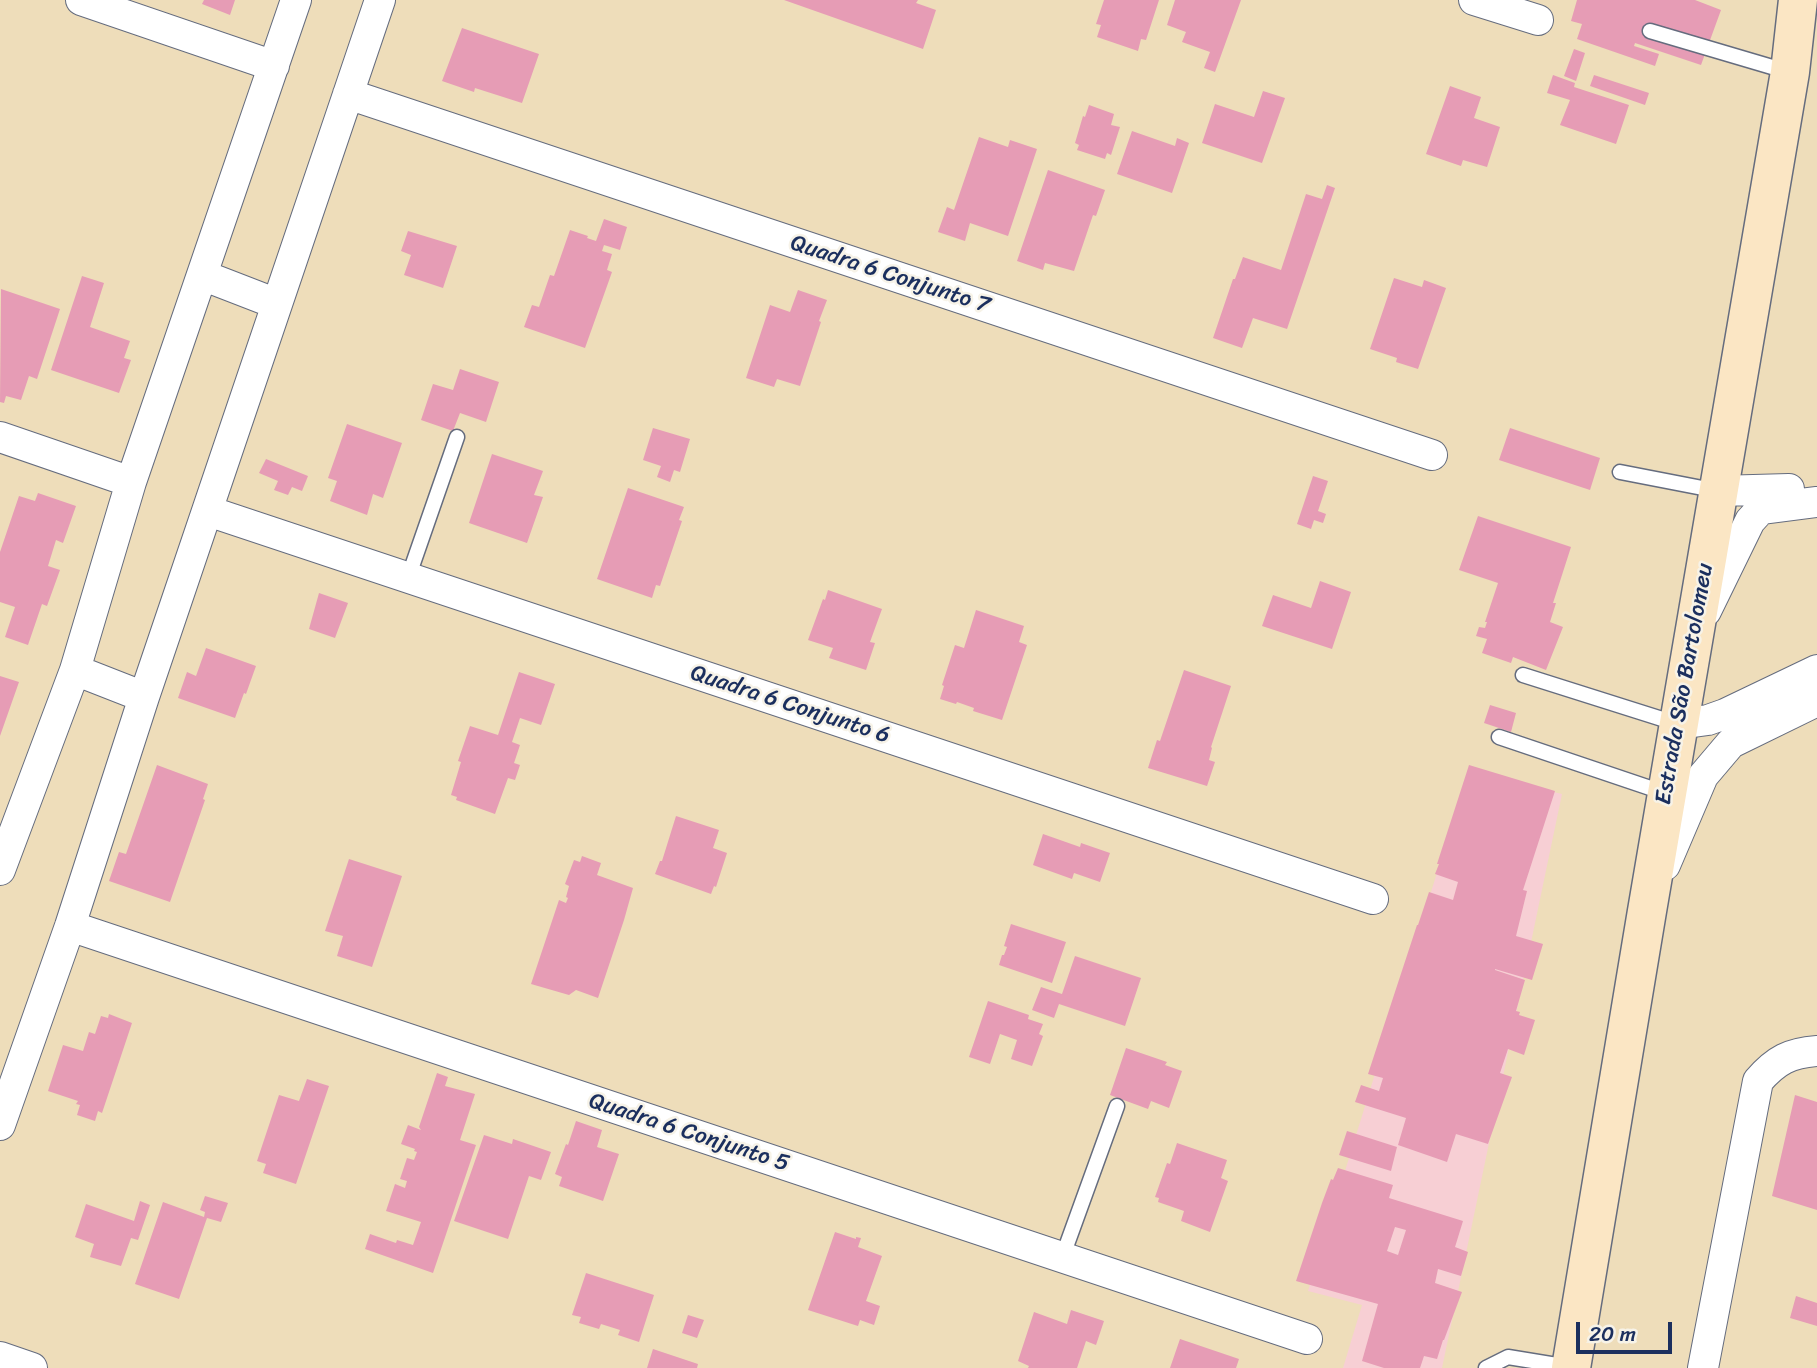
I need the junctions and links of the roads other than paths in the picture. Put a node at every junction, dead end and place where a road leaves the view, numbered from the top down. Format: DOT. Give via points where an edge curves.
graph roads {
  1 [pos="81,0"];
  2 [pos="296,0"];
  3 [pos="380,0"];
  4 [pos="1474,0"];
  5 [pos="1798,0"];
  6 [pos="1538,20"];
  7 [pos="1650,31"];
  8 [pos="274,66"];
  9 [pos="1790,72"];
  10 [pos="348,94"];
  11 [pos="202,275"];
  12 [pos="277,304"];
  13 [pos="0,437"];
  14 [pos="457,437"];
  15 [pos="1432,455"];
  16 [pos="1620,472"];
  17 [pos="131,482"];
  18 [pos="1817,485"];
  19 [pos="1718,491"];
  20 [pos="1817,502"];
  21 [pos="208,511"];
  22 [pos="408,578"];
  23 [pos="1693,637"];
  24 [pos="75,670"];
  25 [pos="1817,670"];
  26 [pos="1523,675"];
  27 [pos="144,697"];
  28 [pos="1817,701"];
  29 [pos="1679,724"];
  30 [pos="1499,737"];
  31 [pos="1667,793"];
  32 [pos="0,870"];
  33 [pos="1373,899"];
  34 [pos="1647,911"];
  35 [pos="70,926"];
  36 [pos="1817,1051"];
  37 [pos="1117,1106"];
  38 [pos="1,1121"];
  39 [pos="1062,1258"];
  40 [pos="1307,1339"];
  41 [pos="0,1357"];
  42 [pos="32,1368"];
  43 [pos="1486,1368"];
  44 [pos="1572,1368"];
  45 [pos="1703,1368"];
  1 -- 8 [label="street"];
  2 -- 8 [label="street"];
  3 -- 10 [label="street"];
  4 -- 6 [label="street"];
  5 -- 9 [label="street, Estrada São Bartolomeu"];
  7 -- 9 [label="lane"];
  8 -- 11 [label="street"];
  9 -- 19 [label="street, Estrada São Bartolomeu"];
  10 -- 12 [label="street"];
  10 -- 15 [label="street, Quadra 6 Conjunto 7"];
  11 -- 12 [label="street"];
  11 -- 17 [label="street"];
  12 -- 21 [label="street"];
  13 -- 17 [label="street"];
  14 -- 22 [label="lane"];
  16 -- 19 [label="lane"];
  17 -- 24 [label="street"];
  18 -- 19 [label="street"];
  19 -- 23 [label="street, Estrada São Bartolomeu"];
  20 -- 23 [label="street" via="1761,509 1750,521"];
  21 -- 22 [label="street, Quadra 6 Conjunto 6"];
  21 -- 27 [label="street"];
  22 -- 33 [label="street, Quadra 6 Conjunto 6"];
  23 -- 29 [label="street, Estrada São Bartolomeu"];
  24 -- 27 [label="street"];
  24 -- 32 [label="street"];
  25 -- 29 [label="street" via="1725,714"];
  26 -- 29 [label="lane"];
  27 -- 35 [label="street"];
  28 -- 34 [label="street" via="1731,743 1703,776"];
  29 -- 31 [label="street, Estrada São Bartolomeu"];
  30 -- 31 [label="lane"];
  31 -- 34 [label="street, Estrada São Bartolomeu"];
  34 -- 44 [label="street, Estrada São Bartolomeu"];
  35 -- 38 [label="street"];
  35 -- 39 [label="street, Quadra 6 Conjunto 5"];
  36 -- 45 [label="street" via="1778,1061 1758,1080"];
  37 -- 39 [label="lane"];
  39 -- 40 [label="street, Quadra 6 Conjunto 5"];
  41 -- 42 [label="street"];
  43 -- 44 [label="lane" via="1508,1357"];
}
